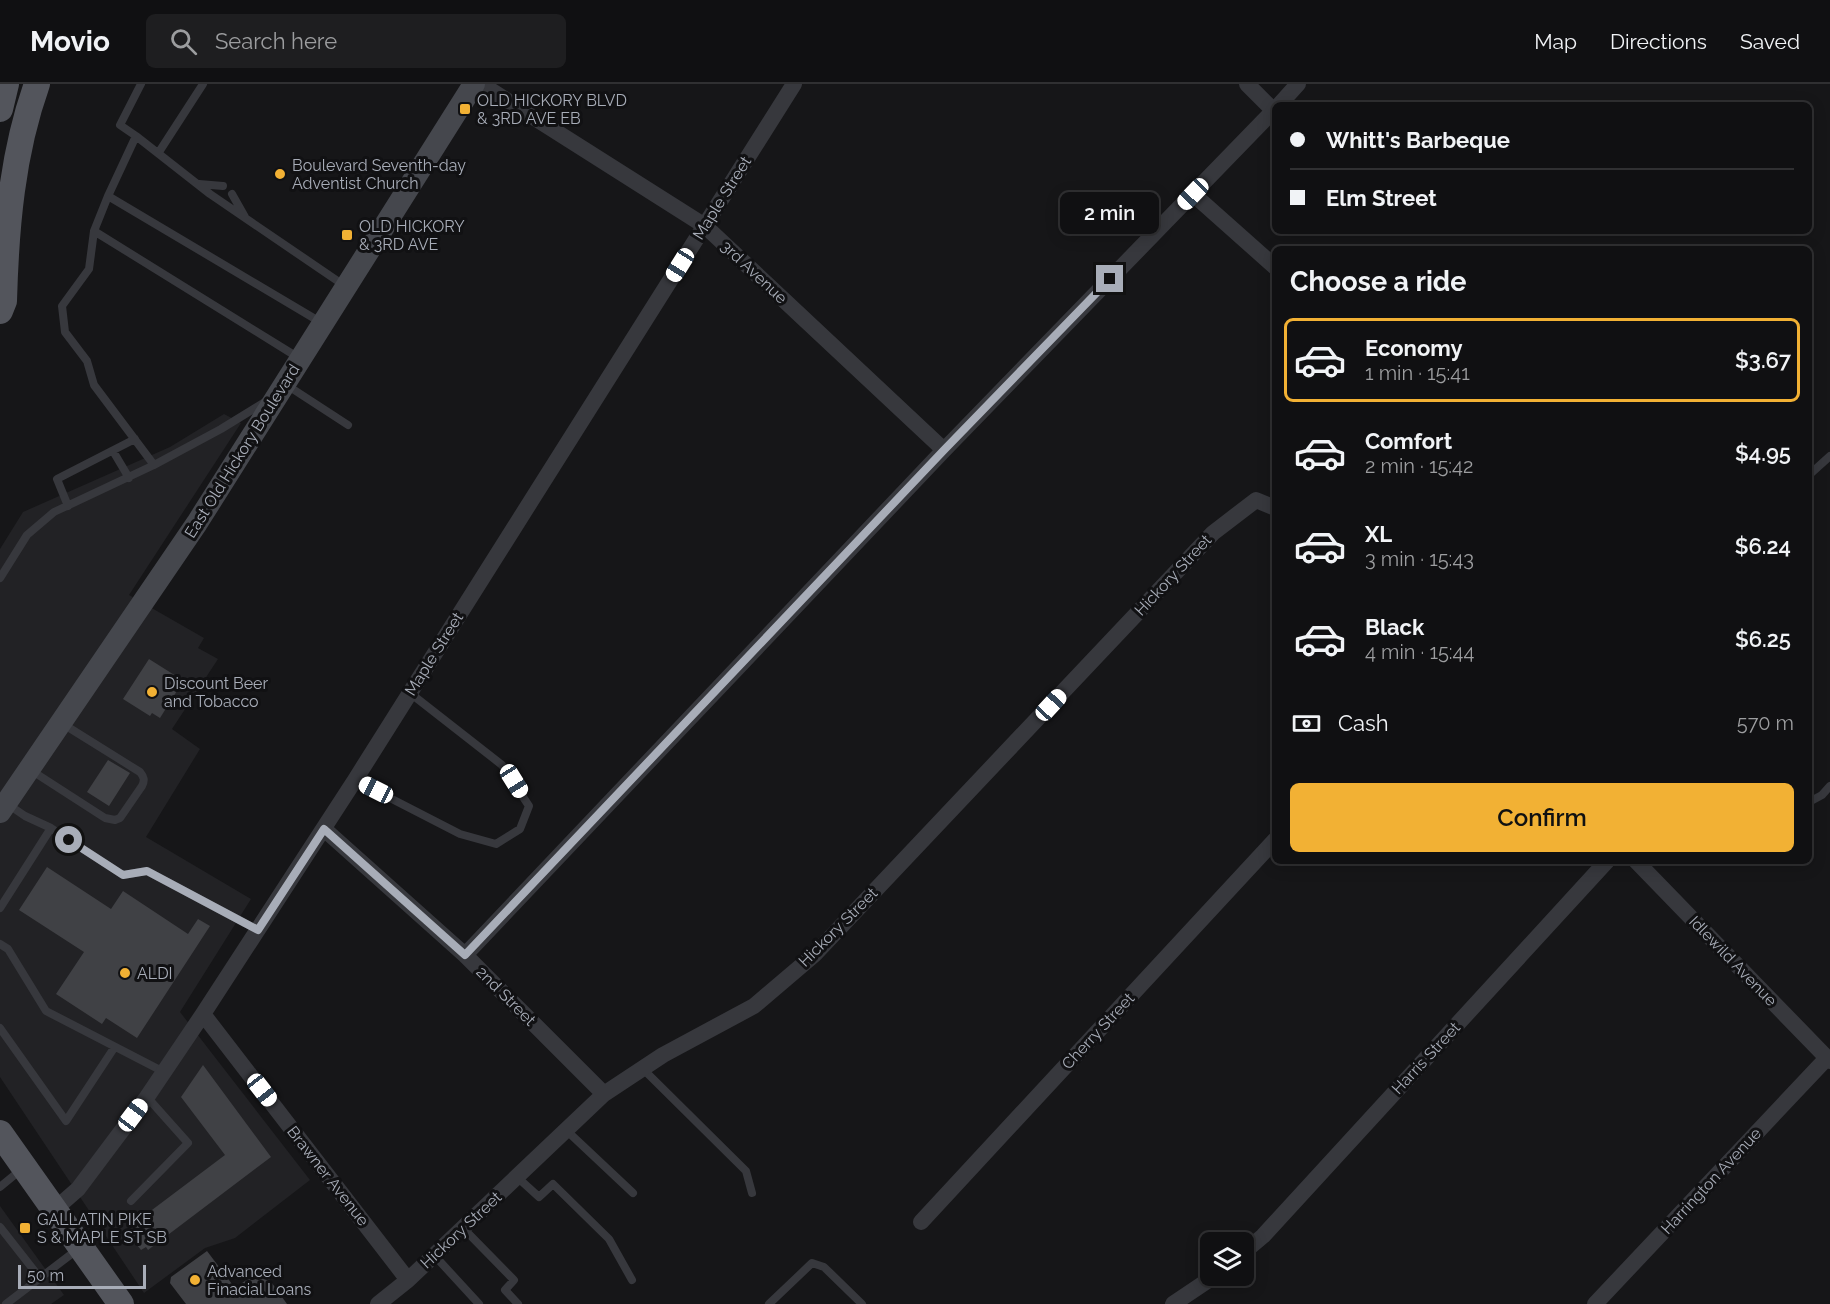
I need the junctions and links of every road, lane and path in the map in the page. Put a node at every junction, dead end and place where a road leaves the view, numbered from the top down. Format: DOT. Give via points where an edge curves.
graph roads {
  1 [pos="6,84"];
  2 [pos="38,84"];
  3 [pos="141,84"];
  4 [pos="203,84"];
  5 [pos="474,84"];
  6 [pos="481,84"];
  7 [pos="794,84"];
  8 [pos="1247,84"];
  9 [pos="1298,84"];
  10 [pos="1282,102"];
  11 [pos="1272,105"];
  12 [pos="0,109"];
  13 [pos="1272,112"];
  14 [pos="136,136"];
  15 [pos="159,152"];
  16 [pos="198,184"];
  17 [pos="223,186"];
  18 [pos="232,194"];
  19 [pos="1193,194"];
  20 [pos="108,196"];
  21 [pos="246,218"];
  22 [pos="705,226"];
  23 [pos="94,231"];
  24 [pos="1272,264"];
  25 [pos="346,286"];
  26 [pos="0,311"];
  27 [pos="322,323"];
  28 [pos="300,358"];
  29 [pos="281,389"];
  30 [pos="348,425"];
  31 [pos="135,440"];
  32 [pos="944,450"];
  33 [pos="113,451"];
  34 [pos="1830,456"];
  35 [pos="154,465"];
  36 [pos="1812,472"];
  37 [pos="129,478"];
  38 [pos="68,506"];
  39 [pos="1272,507"];
  40 [pos="0,578"];
  41 [pos="410,693"];
  42 [pos="61,722"];
  43 [pos="29,769"];
  44 [pos="355,780"];
  45 [pos="1830,786"];
  46 [pos="1812,800"];
  47 [pos="3,807"];
  48 [pos="51,828"];
  49 [pos="324,829"];
  50 [pos="1272,843"];
  51 [pos="1604,864"];
  52 [pos="1639,864"];
  53 [pos="0,908"];
  54 [pos="258,930"];
  55 [pos="0,944"];
  56 [pos="465,955"];
  57 [pos="203,1014"];
  58 [pos="0,1028"];
  59 [pos="114,1048"];
  60 [pos="1828,1060"];
  61 [pos="643,1069"];
  62 [pos="164,1072"];
  63 [pos="604,1094"];
  64 [pos="147,1096"];
  65 [pos="566,1130"];
  66 [pos="0,1133"];
  67 [pos="25,1167"];
  68 [pos="517,1177"];
  69 [pos="0,1186"];
  70 [pos="633,1193"];
  71 [pos="752,1193"];
  72 [pos="131,1201"];
  73 [pos="54,1210"];
  74 [pos="921,1222"];
  75 [pos="0,1227"];
  76 [pos="463,1228"];
  77 [pos="9,1238"];
  78 [pos="1254,1243"];
  79 [pos="0,1245"];
  80 [pos="80,1247"];
  81 [pos="434,1256"];
  82 [pos="40,1278"];
  83 [pos="408,1280"];
  84 [pos="632,1280"];
  85 [pos="1200,1285"];
  86 [pos="6,1304"];
  87 [pos="122,1304"];
  88 [pos="378,1304"];
  89 [pos="479,1304"];
  90 [pos="518,1304"];
  91 [pos="769,1304"];
  92 [pos="862,1304"];
  93 [pos="1173,1304"];
  94 [pos="1595,1304"];
  1 -- 12 [label="main road"];
  2 -- 26 [label="main road" via="15,170"];
  3 -- 14 [label="lane" via="120,124"];
  4 -- 15 [label="lane"];
  5 -- 25 [label="street, East Old Hickory Boulevard"];
  6 -- 22 [label="street, 3rd Avenue"];
  7 -- 22 [label="street, Maple Street"];
  8 -- 11 [label="street"];
  9 -- 10 [label="street"];
  13 -- 19 [label="street"];
  14 -- 15 [label="lane"];
  14 -- 20 [label="lane"];
  15 -- 16 [label="lane"];
  16 -- 17 [label="lane"];
  16 -- 21 [label="lane"];
  18 -- 21 [label="lane"];
  19 -- 24 [label="street"];
  19 -- 32 [label="street"];
  20 -- 23 [label="lane"];
  20 -- 27 [label="lane"];
  21 -- 25 [label="lane"];
  22 -- 32 [label="street, 3rd Avenue"];
  22 -- 41 [label="street, Maple Street"];
  23 -- 28 [label="lane"];
  23 -- 31 [label="lane" via="89,269 62,306 65,332 87,361 94,385"];
  25 -- 27 [label="street, East Old Hickory Boulevard"];
  27 -- 28 [label="street, East Old Hickory Boulevard"];
  28 -- 29 [label="street, East Old Hickory Boulevard"];
  29 -- 30 [label="lane"];
  29 -- 35 [label="lane" via="221,429"];
  29 -- 42 [label="street, East Old Hickory Boulevard" via="197,523"];
  31 -- 33 [label="lane"];
  31 -- 35 [label="lane"];
  32 -- 56 [label="street"];
  33 -- 37 [label="lane"];
  33 -- 38 [label="lane" via="57,479"];
  34 -- 36 [label="lane"];
  35 -- 37 [label="lane"];
  37 -- 38 [label="lane"];
  38 -- 40 [label="lane" via="54,512 27,535"];
  39 -- 61 [label="street, Hickory Street" via="1256,500 1213,533 814,955 754,1006"];
  41 -- 44 [label="street, Maple Street"];
  41 -- 44 [label="lane" via="502,765 529,806 520,829 496,844 460,834"];
  42 -- 43 [label="street, East Old Hickory Boulevard"];
  42 -- 43 [label="lane" via="140,772 142,786 120,818 110,820"];
  43 -- 47 [label="street, East Old Hickory Boulevard"];
  44 -- 49 [label="street, Maple Street"];
  45 -- 46 [label="lane"];
  47 -- 48 [label="lane"];
  48 -- 53 [label="lane"];
  48 -- 54 [label="lane" via="123,875 147,871"];
  49 -- 54 [label="street, Maple Street"];
  49 -- 56 [label="street, 2nd Street"];
  50 -- 74 [label="street, Cherry Street"];
  51 -- 78 [label="street, Harris Street"];
  52 -- 60 [label="street, Idlewild Avenue"];
  54 -- 57 [label="street, Maple Street"];
  55 -- 59 [label="lane" via="8,949 46,1011"];
  56 -- 63 [label="street, 2nd Street"];
  57 -- 62 [label="street, Maple Street"];
  57 -- 83 [label="street, Brawner Avenue"];
  58 -- 59 [label="lane" via="66,1121"];
  59 -- 62 [label="lane"];
  60 -- 94 [label="street, Harrington Avenue"];
  61 -- 63 [label="street, Hickory Street"];
  61 -- 71 [label="lane" via="746,1171"];
  62 -- 64 [label="street, Maple Street"];
  63 -- 65 [label="street, Hickory Street"];
  64 -- 72 [label="lane" via="188,1143"];
  64 -- 73 [label="street, Maple Street" via="78,1189"];
  65 -- 68 [label="street, Hickory Street"];
  65 -- 70 [label="lane"];
  66 -- 67 [label="main road"];
  67 -- 69 [label="lane"];
  67 -- 73 [label="main road"];
  68 -- 76 [label="street, Hickory Street"];
  68 -- 84 [label="lane" via="539,1197 553,1184 609,1239"];
  73 -- 80 [label="main road"];
  75 -- 77 [label="lane"];
  76 -- 81 [label="street, Hickory Street"];
  76 -- 90 [label="lane" via="514,1280 505,1290"];
  77 -- 79 [label="lane"];
  77 -- 82 [label="lane"];
  80 -- 82 [label="lane"];
  80 -- 87 [label="main road"];
  81 -- 83 [label="street, Hickory Street"];
  81 -- 89 [label="lane"];
  82 -- 86 [label="lane"];
  83 -- 88 [label="street, Hickory Street"];
  85 -- 93 [label="street"];
  91 -- 92 [label="lane" via="812,1263 824,1267"];
}
